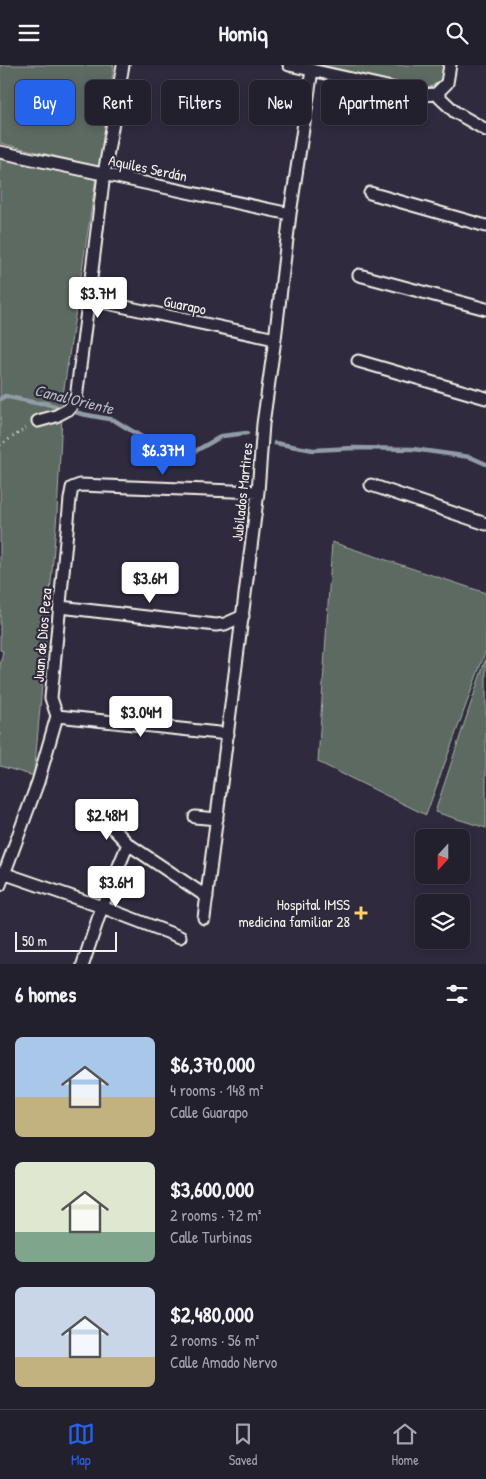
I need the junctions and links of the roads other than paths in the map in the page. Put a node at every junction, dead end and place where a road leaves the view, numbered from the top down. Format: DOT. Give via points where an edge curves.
graph roads {
  1 [pos="123,65"];
  2 [pos="289,65"];
  3 [pos="450,65"];
  4 [pos="312,70"];
  5 [pos="436,93"];
  6 [pos="486,130"];
  7 [pos="0,152"];
  8 [pos="104,174"];
  9 [pos="370,193"];
  10 [pos="290,214"];
  11 [pos="486,226"];
  12 [pos="359,275"];
  13 [pos="88,299"];
  14 [pos="486,309"];
  15 [pos="275,339"];
  16 [pos="358,361"];
  17 [pos="486,398"];
  18 [pos="38,421"];
  19 [pos="371,485"];
  20 [pos="258,492"];
  21 [pos="486,524"];
  22 [pos="60,607"];
  23 [pos="243,616"];
  24 [pos="57,716"];
  25 [pos="228,734"];
  26 [pos="195,817"];
  27 [pos="217,819"];
  28 [pos="105,820"];
  29 [pos="128,845"];
  30 [pos="2,872"];
  31 [pos="0,885"];
  32 [pos="207,897"];
  33 [pos="102,907"];
  34 [pos="204,918"];
  35 [pos="180,937"];
  36 [pos="83,964"];
  1 -- 8 [label="street"];
  2 -- 4 [label="street"];
  3 -- 5 [label="street" via="446,83"];
  4 -- 5 [label="street" via="423,95"];
  4 -- 10 [label="street, Jubilados Martires"];
  5 -- 6 [label="street" via="455,112"];
  7 -- 8 [label="street, Aquiles Serdán"];
  8 -- 10 [label="street, Aquiles Serdán"];
  8 -- 13 [label="street"];
  9 -- 11 [label="street"];
  10 -- 15 [label="street, Jubilados Martires"];
  12 -- 14 [label="street"];
  13 -- 15 [label="street, Guarapo"];
  13 -- 18 [label="street" via="76,399 69,409"];
  15 -- 20 [label="street, Jubilados Martires" via="263,424"];
  16 -- 17 [label="street"];
  19 -- 21 [label="street"];
  20 -- 22 [label="street, Juan de Dios Peza" via="80,485 72,488"];
  20 -- 23 [label="street, Jubilados Martires"];
  22 -- 23 [label="street" via="216,625"];
  22 -- 24 [label="street, Juan de Dios Peza" via="51,698"];
  23 -- 25 [label="street, Jubilados Martires"];
  24 -- 25 [label="street"];
  24 -- 30 [label="street, Juan de Dios Peza" via="38,782"];
  25 -- 27 [label="street, Jubilados Martires"];
  26 -- 27 [label="street"];
  27 -- 32 [label="street, Jubilados Martires"];
  28 -- 29 [label="street"];
  29 -- 32 [label="street"];
  29 -- 33 [label="street"];
  30 -- 31 [label="street, Juan de Dios Peza"];
  30 -- 33 [label="street"];
  32 -- 34 [label="street, Jubilados Martires"];
  33 -- 35 [label="street"];
  33 -- 36 [label="street"];
}
